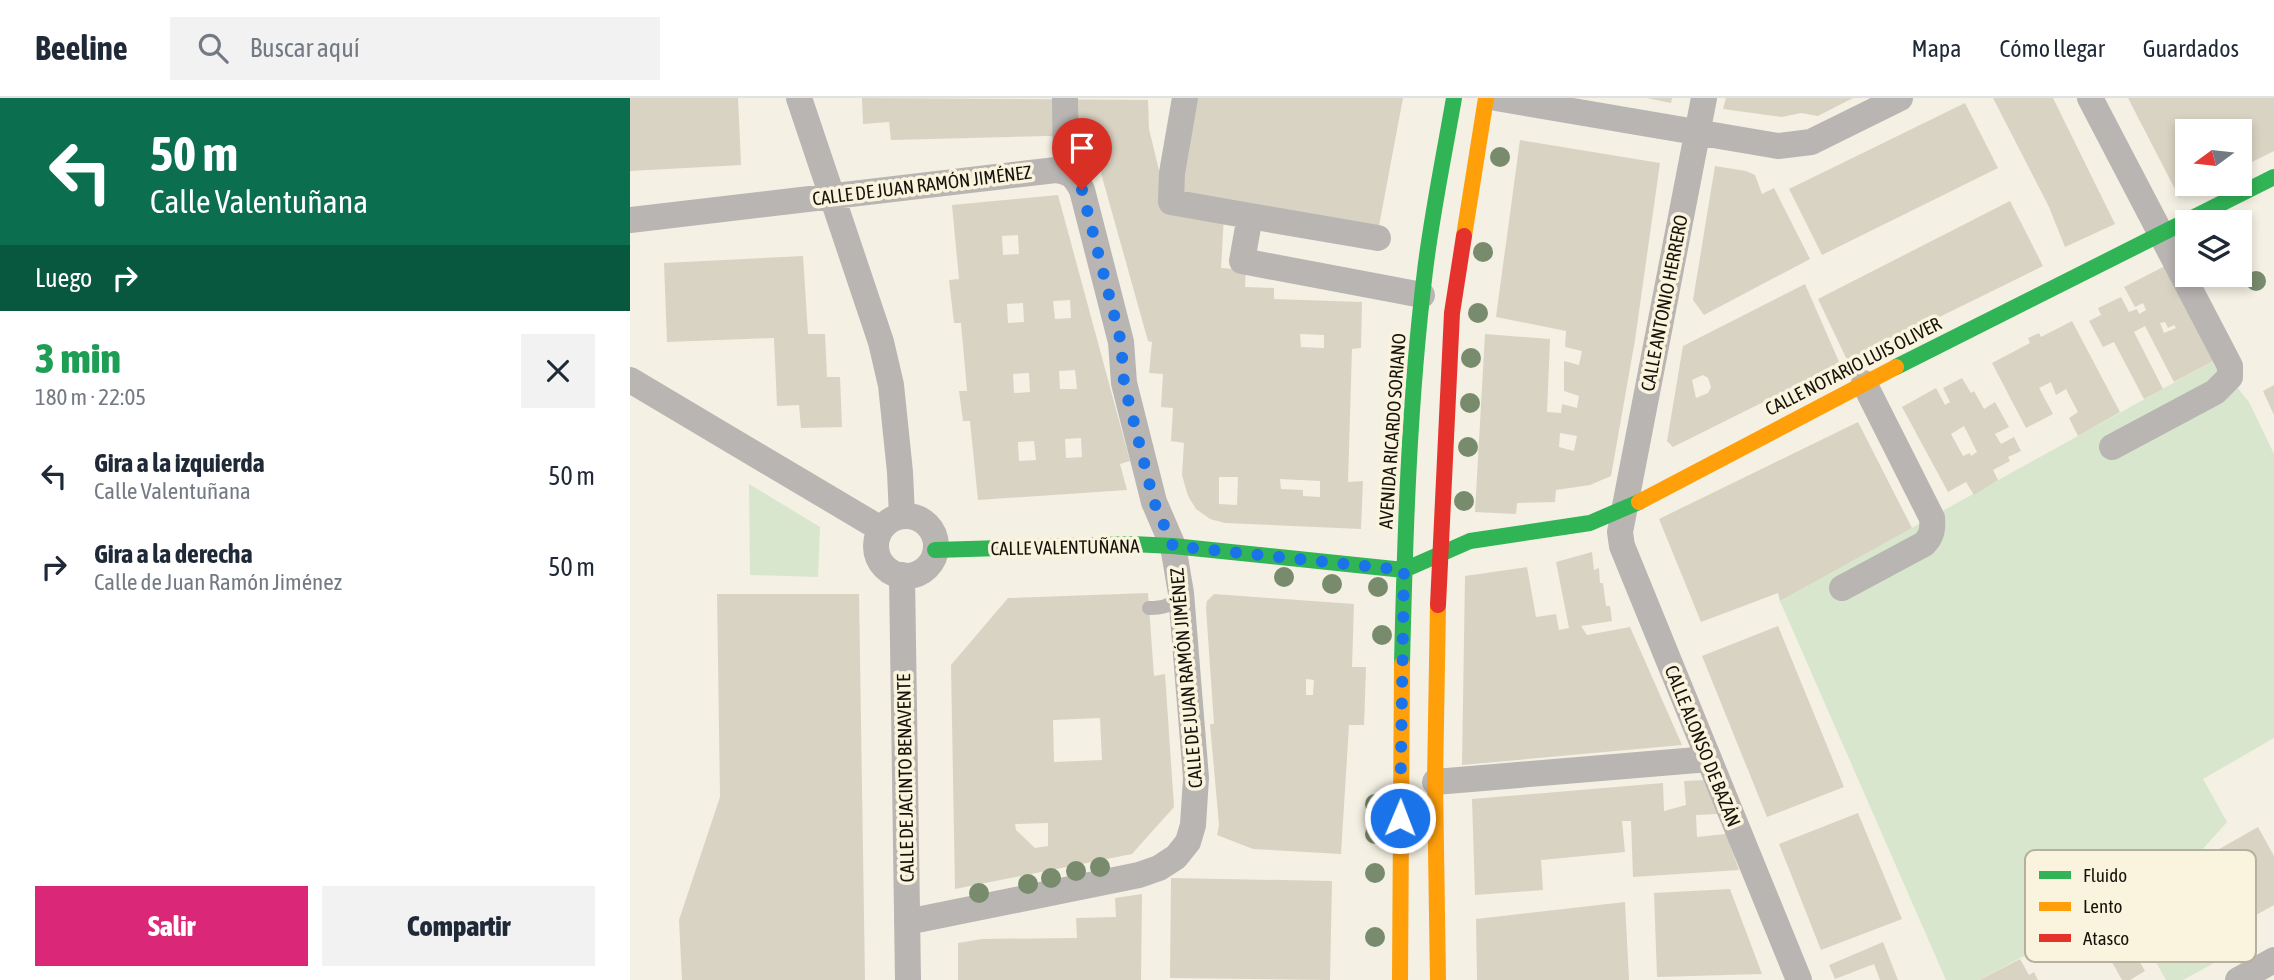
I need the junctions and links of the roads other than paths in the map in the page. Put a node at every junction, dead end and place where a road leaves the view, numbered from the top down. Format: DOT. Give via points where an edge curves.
graph roads {
  1 [pos="799,98"];
  2 [pos="1065,98"];
  3 [pos="1185,98"];
  4 [pos="1454,98"];
  5 [pos="1486,98"];
  6 [pos="1496,98"];
  7 [pos="1704,98"];
  8 [pos="1900,98"];
  9 [pos="2090,98"];
  10 [pos="1696,130"];
  11 [pos="1066,171"];
  12 [pos="2274,177"];
  13 [pos="832,196"];
  14 [pos="1250,216"];
  15 [pos="630,220"];
  16 [pos="2161,233"];
  17 [pos="1378,238"];
  18 [pos="1422,295"];
  19 [pos="630,380"];
  20 [pos="1864,383"];
  21 [pos="2112,447"];
  22 [pos="1625,509"];
  23 [pos="892,522"];
  24 [pos="1173,546"];
  25 [pos="935,550"];
  26 [pos="1439,554"];
  27 [pos="1404,570"];
  28 [pos="902,575"];
  29 [pos="1842,588"];
  30 [pos="1181,593"];
  31 [pos="1149,608"];
  32 [pos="1709,759"];
  33 [pos="1434,782"];
  34 [pos="907,922"];
  35 [pos="2274,960"];
  36 [pos="908,980"];
  37 [pos="1400,980"];
  38 [pos="1438,980"];
  39 [pos="1799,980"];
  40 [pos="2238,980"];
  1 -- 13 [label="street"];
  2 -- 11 [label="street"];
  3 -- 14 [label="street" via="1171,202"];
  4 -- 18 [label="main road, AVENIDA RICARDO SORIANO"];
  5 -- 26 [label="main road" via="1452,313"];
  6 -- 10 [label="street"];
  7 -- 10 [label="street, CALLE ANTONIO HERRERO"];
  8 -- 10 [label="street" via="1811,142 1778,146"];
  9 -- 16 [label="street"];
  10 -- 22 [label="street, CALLE ANTONIO HERRERO"];
  11 -- 13 [label="street, CALLE DE JUAN RAMÓN JIMÉNEZ"];
  11 -- 24 [label="street, CALLE DE JUAN RAMÓN JIMÉNEZ" via="1082,190 1121,342 1124,383 1154,502"];
  12 -- 16 [label="main road, CALLE NOTARIO LUIS OLIVER"];
  13 -- 15 [label="street, CALLE DE JUAN RAMÓN JIMÉNEZ"];
  13 -- 23 [label="street" via="891,385 900,472"];
  14 -- 17 [label="street"];
  14 -- 18 [label="street" via="1242,261 1281,274"];
  16 -- 20 [label="main road, CALLE NOTARIO LUIS OLIVER"];
  16 -- 21 [label="street" via="2230,366 2230,377 2215,393"];
  18 -- 27 [label="main road, AVENIDA RICARDO SORIANO"];
  19 -- 23 [label="street"];
  20 -- 22 [label="main road, CALLE NOTARIO LUIS OLIVER"];
  20 -- 29 [label="street" via="1933,527 1924,544"];
  22 -- 26 [label="main road, CALLE NOTARIO LUIS OLIVER" via="1590,523 1470,541"];
  22 -- 32 [label="street, CALLE ALONSO DE BAZÁN" via="1622,547"];
  23 -- 25 [label="street" via="921,520 933,534"];
  23 -- 28 [label="street" via="876,548 878,558"];
  24 -- 25 [label="main road, CALLE VALENTUÑANA"];
  24 -- 27 [label="main road, CALLE VALENTUÑANA"];
  24 -- 30 [label="street, CALLE DE JUAN RAMÓN JIMÉNEZ"];
  25 -- 28 [label="street" via="927,567"];
  26 -- 27 [label="main road, CALLE NOTARIO LUIS OLIVER"];
  26 -- 33 [label="main road"];
  27 -- 37 [label="main road, AVENIDA RICARDO SORIANO"];
  28 -- 34 [label="street, CALLE DE JACINTO BENAVENTE"];
  30 -- 31 [label="lane" via="1167,607"];
  30 -- 34 [label="street, CALLE DE JUAN RAMÓN JIMÉNEZ" via="1196,803 1188,842 1176,857 1139,875"];
  32 -- 33 [label="street"];
  32 -- 39 [label="street, CALLE ALONSO DE BAZÁN"];
  33 -- 38 [label="main road"];
  34 -- 36 [label="street, CALLE DE JACINTO BENAVENTE"];
  35 -- 40 [label="street"];
}
